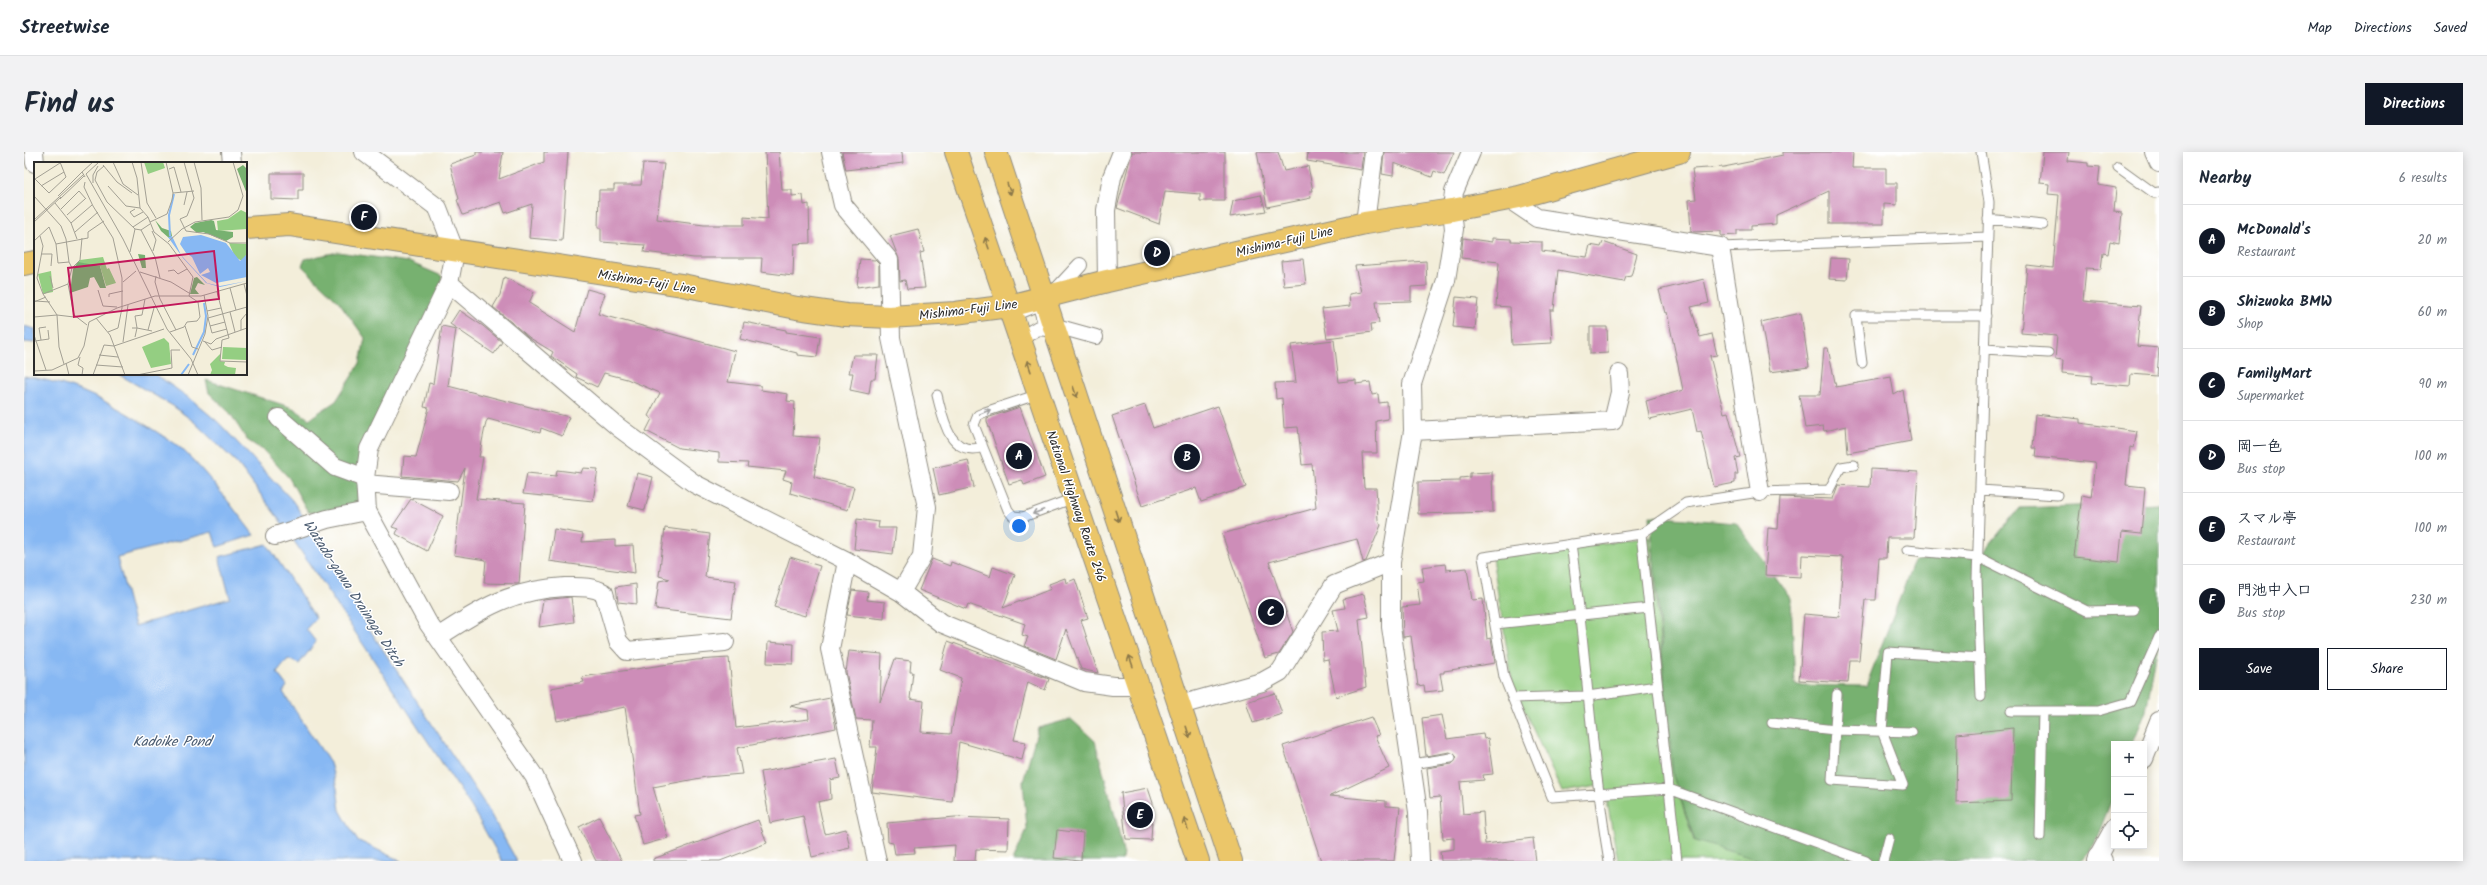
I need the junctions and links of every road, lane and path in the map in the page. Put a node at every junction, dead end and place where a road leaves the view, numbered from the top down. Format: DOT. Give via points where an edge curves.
graph roads {
  1 [pos="34,152"];
  2 [pos="231,152"];
  3 [pos="364,152"];
  4 [pos="831,152"];
  5 [pos="956,152"];
  6 [pos="996,152"];
  7 [pos="1122,152"];
  8 [pos="1374,152"];
  9 [pos="1471,152"];
  10 [pos="1679,152"];
  11 [pos="1981,152"];
  12 [pos="2154,152"];
  13 [pos="35,162"];
  14 [pos="232,162"];
  15 [pos="2159,164"];
  16 [pos="2118,167"];
  17 [pos="2159,192"];
  18 [pos="1509,199"];
  19 [pos="1452,210"];
  20 [pos="1988,219"];
  21 [pos="1365,223"];
  22 [pos="2043,225"];
  23 [pos="247,228"];
  24 [pos="1988,237"];
  25 [pos="1720,247"];
  26 [pos="455,252"];
  27 [pos="34,262"];
  28 [pos="24,264"];
  29 [pos="1080,265"];
  30 [pos="1107,281"];
  31 [pos="449,284"];
  32 [pos="1043,302"];
  33 [pos="1009,306"];
  34 [pos="1986,316"];
  35 [pos="889,317"];
  36 [pos="1047,324"];
  37 [pos="1096,337"];
  38 [pos="1985,349"];
  39 [pos="2048,353"];
  40 [pos="1862,363"];
  41 [pos="1619,374"];
  42 [pos="1038,394"];
  43 [pos="937,396"];
  44 [pos="279,418"];
  45 [pos="1413,431"];
  46 [pos="982,444"];
  47 [pos="1854,465"];
  48 [pos="365,481"];
  49 [pos="1980,490"];
  50 [pos="449,491"];
  51 [pos="1760,492"];
  52 [pos="2057,496"];
  53 [pos="1074,498"];
  54 [pos="367,511"];
  55 [pos="1641,534"];
  56 [pos="275,536"];
  57 [pos="1571,544"];
  58 [pos="1907,550"];
  59 [pos="1978,557"];
  60 [pos="847,561"];
  61 [pos="1391,562"];
  62 [pos="901,592"];
  63 [pos="1649,608"];
  64 [pos="2134,610"];
  65 [pos="1581,615"];
  66 [pos="1495,624"];
  67 [pos="438,637"];
  68 [pos="2159,637"];
  69 [pos="725,642"];
  70 [pos="1980,658"];
  71 [pos="1139,686"];
  72 [pos="1657,686"];
  73 [pos="1837,694"];
  74 [pos="1588,696"];
  75 [pos="1981,697"];
  76 [pos="1513,698"];
  77 [pos="1180,705"];
  78 [pos="2011,711"];
  79 [pos="2043,711"];
  80 [pos="2159,721"];
  81 [pos="1772,723"];
  82 [pos="1835,730"];
  83 [pos="1882,731"];
  84 [pos="1912,732"];
  85 [pos="2147,751"];
  86 [pos="1451,758"];
  87 [pos="1412,764"];
  88 [pos="1669,789"];
  89 [pos="1597,794"];
  90 [pos="2111,834"];
  91 [pos="2040,837"];
  92 [pos="1889,838"];
  93 [pos="2099,860"];
  94 [pos="574,861"];
  95 [pos="877,861"];
  96 [pos="1198,861"];
  97 [pos="1231,861"];
  98 [pos="1420,861"];
  99 [pos="1609,861"];
  100 [pos="1678,861"];
  101 [pos="1866,861"];
  102 [pos="1883,861"];
  1 -- 13 [label="street"];
  2 -- 14 [label="street"];
  3 -- 26 [label="street" via="438,208"];
  4 -- 35 [label="street" via="843,205 889,260"];
  33 -- 5 [label="main road, National Highway Route 246, one-way"];
  6 -- 32 [label="main road, one-way"];
  7 -- 30 [label="street" via="1112,177 1106,210"];
  8 -- 21 [label="street"];
  9 -- 19 [label="street" via="1454,192"];
  10 -- 18 [label="main road, Mishima-Fuji Line"];
  11 -- 20 [label="lane" via="1989,202"];
  12 -- 15 [label="street"];
  16 -- 17 [label="lane" via="2154,193"];
  18 -- 19 [label="main road, Mishima-Fuji Line"];
  18 -- 25 [label="street" via="1537,218"];
  19 -- 21 [label="main road, Mishima-Fuji Line"];
  19 -- 45 [label="street" via="1454,229 1446,280 1412,384"];
  20 -- 22 [label="lane"];
  20 -- 24 [label="lane"];
  21 -- 30 [label="main road, Mishima-Fuji Line"];
  23 -- 26 [label="main road, Mishima-Fuji Line" via="289,225"];
  24 -- 25 [label="lane"];
  24 -- 34 [label="lane"];
  25 -- 51 [label="street"];
  26 -- 31 [label="street"];
  26 -- 35 [label="main road, Mishima-Fuji Line" via="682,285 797,308 846,315"];
  27 -- 28 [label="main road"];
  29 -- 32 [label="street"];
  30 -- 32 [label="main road, Mishima-Fuji Line"];
  31 -- 48 [label="street" via="369,449"];
  31 -- 60 [label="street" via="618,427 694,484"];
  32 -- 33 [label="main road, Mishima-Fuji Line"];
  32 -- 36 [label="street"];
  32 -- 36 [label="street" via="1022,310 1014,309 1023,337 1038,328 1047,329"];
  32 -- 77 [label="main road, one-way"];
  33 -- 35 [label="main road, Mishima-Fuji Line" via="955,313"];
  42 -- 33 [label="main road, National Highway Route 246, one-way"];
  34 -- 38 [label="lane"];
  34 -- 40 [label="lane" via="1856,316"];
  35 -- 62 [label="street" via="897,369 927,507 922,556"];
  36 -- 37 [label="street"];
  38 -- 39 [label="lane"];
  38 -- 49 [label="lane"];
  41 -- 45 [label="street" via="1620,392 1613,421"];
  46 -- 42 [label="lane, one-way" via="974,425 978,415"];
  42 -- 53 [label="main road, National Highway Route 246"];
  43 -- 46 [label="lane" via="946,431 954,442 973,450 980,448"];
  44 -- 48 [label="street" via="334,467"];
  45 -- 61 [label="street"];
  53 -- 46 [label="lane, one-way" via="1023,517 1013,516 1008,510"];
  47 -- 51 [label="lane" via="1841,467 1829,490"];
  48 -- 50 [label="street"];
  48 -- 54 [label="street"];
  49 -- 52 [label="lane"];
  49 -- 59 [label="lane"];
  51 -- 55 [label="lane" via="1686,503"];
  71 -- 53 [label="main road, National Highway Route 246, one-way"];
  54 -- 56 [label="street" via="328,519"];
  54 -- 67 [label="street"];
  55 -- 57 [label="lane"];
  55 -- 63 [label="lane"];
  57 -- 65 [label="lane"];
  57 -- 66 [label="lane" via="1483,557"];
  58 -- 59 [label="lane"];
  59 -- 64 [label="lane" via="2087,611"];
  59 -- 70 [label="lane"];
  60 -- 62 [label="street"];
  60 -- 95 [label="street" via="830,649"];
  61 -- 77 [label="street" via="1334,585 1280,672 1262,682"];
  61 -- 87 [label="street" via="1391,627"];
  62 -- 71 [label="street" via="940,623 1084,682"];
  63 -- 65 [label="lane"];
  63 -- 72 [label="lane"];
  65 -- 66 [label="lane"];
  65 -- 74 [label="lane"];
  66 -- 76 [label="lane" via="1504,677"];
  67 -- 69 [label="street" via="480,610 512,596 539,589 578,587 596,588 604,593 618,642 627,651"];
  67 -- 94 [label="street" via="534,776"];
  68 -- 79 [label="lane" via="2130,702 2098,711"];
  70 -- 75 [label="lane"];
  70 -- 83 [label="lane" via="1888,652"];
  96 -- 71 [label="main road, National Highway Route 246, one-way"];
  72 -- 74 [label="lane"];
  72 -- 88 [label="lane"];
  73 -- 82 [label="lane"];
  74 -- 76 [label="lane"];
  74 -- 89 [label="lane"];
  76 -- 89 [label="lane" via="1552,797"];
  77 -- 97 [label="main road, one-way"];
  78 -- 79 [label="lane"];
  79 -- 91 [label="lane"];
  80 -- 85 [label="street"];
  81 -- 82 [label="lane"];
  82 -- 83 [label="lane"];
  82 -- 83 [label="lane" via="1832,780 1903,785"];
  83 -- 84 [label="lane"];
  86 -- 87 [label="lane"];
  87 -- 98 [label="street" via="1418,812"];
  88 -- 89 [label="lane"];
  88 -- 100 [label="lane"];
  88 -- 101 [label="lane"];
  89 -- 99 [label="lane"];
  90 -- 93 [label="street"];
  92 -- 102 [label="lane"];
}
